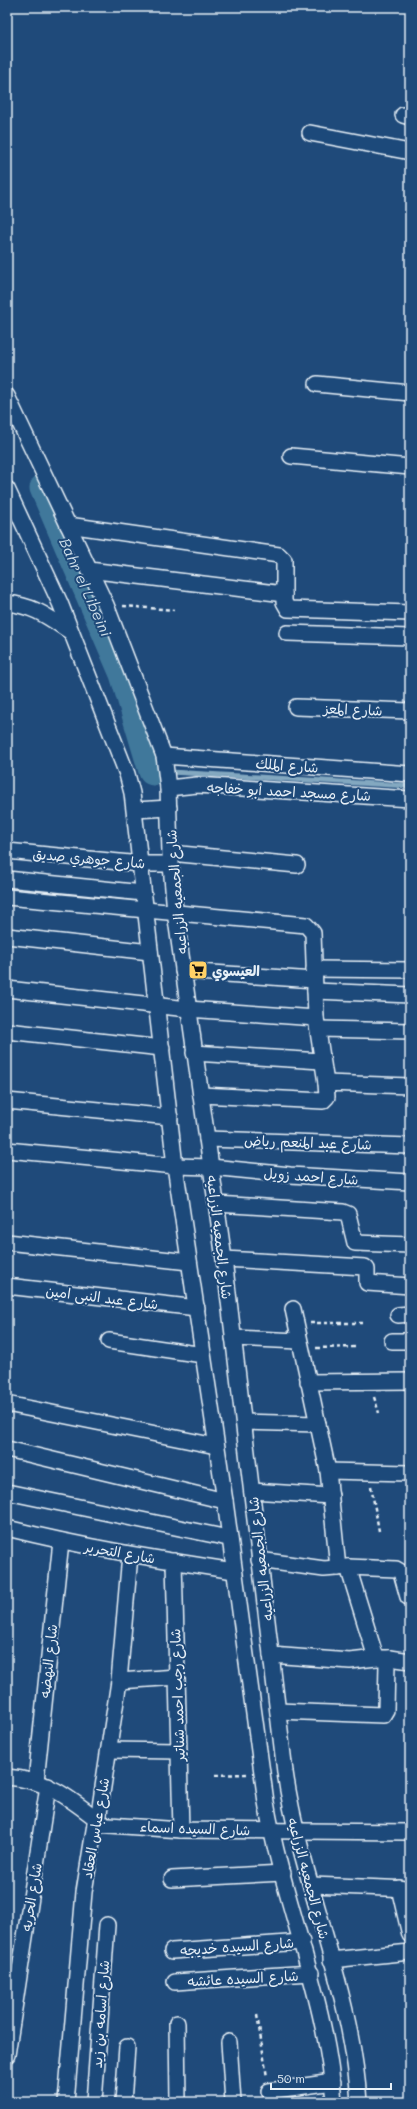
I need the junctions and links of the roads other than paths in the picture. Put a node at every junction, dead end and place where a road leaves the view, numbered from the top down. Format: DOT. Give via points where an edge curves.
graph roads {
  1 [pos="310,133"];
  2 [pos="410,152"];
  3 [pos="318,384"];
  4 [pos="410,393"];
  5 [pos="7,396"];
  6 [pos="291,456"];
  7 [pos="410,467"];
  8 [pos="7,489"];
  9 [pos="68,525"];
  10 [pos="89,570"];
  11 [pos="284,594"];
  12 [pos="7,602"];
  13 [pos="410,613"];
  14 [pos="71,632"];
  15 [pos="287,633"];
  16 [pos="410,637"];
  17 [pos="296,707"];
  18 [pos="410,711"];
  19 [pos="164,756"];
  20 [pos="410,774"];
  21 [pos="168,788"];
  22 [pos="410,799"];
  23 [pos="169,808"];
  24 [pos="135,810"];
  25 [pos="7,851"];
  26 [pos="171,858"];
  27 [pos="140,864"];
  28 [pos="297,865"];
  29 [pos="7,879"];
  30 [pos="143,894"];
  31 [pos="7,897"];
  32 [pos="145,910"];
  33 [pos="175,912"];
  34 [pos="7,936"];
  35 [pos="150,952"];
  36 [pos="410,970"];
  37 [pos="183,971"];
  38 [pos="314,980"];
  39 [pos="7,989"];
  40 [pos="410,995"];
  41 [pos="157,1006"];
  42 [pos="188,1009"];
  43 [pos="318,1024"];
  44 [pos="7,1031"];
  45 [pos="410,1031"];
  46 [pos="162,1048"];
  47 [pos="194,1053"];
  48 [pos="322,1061"];
  49 [pos="326,1083"];
  50 [pos="410,1086"];
  51 [pos="201,1095"];
  52 [pos="7,1101"];
  53 [pos="170,1117"];
  54 [pos="207,1139"];
  55 [pos="410,1146"];
  56 [pos="7,1150"];
  57 [pos="175,1166"];
  58 [pos="211,1167"];
  59 [pos="410,1182"];
  60 [pos="216,1204"];
  61 [pos="7,1242"];
  62 [pos="410,1245"];
  63 [pos="224,1259"];
  64 [pos="189,1262"];
  65 [pos="7,1286"];
  66 [pos="410,1286"];
  67 [pos="197,1308"];
  68 [pos="294,1316"];
  69 [pos="233,1338"];
  70 [pos="109,1341"];
  71 [pos="392,1341"];
  72 [pos="410,1341"];
  73 [pos="300,1344"];
  74 [pos="203,1355"];
  75 [pos="410,1381"];
  76 [pos="308,1382"];
  77 [pos="7,1404"];
  78 [pos="244,1422"];
  79 [pos="318,1424"];
  80 [pos="216,1446"];
  81 [pos="7,1449"];
  82 [pos="328,1471"];
  83 [pos="408,1473"];
  84 [pos="252,1491"];
  85 [pos="7,1492"];
  86 [pos="331,1496"];
  87 [pos="225,1501"];
  88 [pos="7,1528"];
  89 [pos="228,1538"];
  90 [pos="60,1541"];
  91 [pos="130,1555"];
  92 [pos="259,1560"];
  93 [pos="174,1561"];
  94 [pos="343,1568"];
  95 [pos="234,1571"];
  96 [pos="408,1597"];
  97 [pos="271,1655"];
  98 [pos="383,1658"];
  99 [pos="410,1661"];
  100 [pos="177,1677"];
  101 [pos="119,1681"];
  102 [pos="278,1711"];
  103 [pos="109,1750"];
  104 [pos="179,1751"];
  105 [pos="7,1777"];
  106 [pos="42,1783"];
  107 [pos="96,1822"];
  108 [pos="181,1830"];
  109 [pos="270,1830"];
  110 [pos="295,1832"];
  111 [pos="410,1832"];
  112 [pos="283,1873"];
  113 [pos="172,1879"];
  114 [pos="312,1885"];
  115 [pos="404,1888"];
  116 [pos="107,1925"];
  117 [pos="410,1935"];
  118 [pos="302,1942"];
  119 [pos="172,1951"];
  120 [pos="410,1952"];
  121 [pos="330,1960"];
  122 [pos="311,1973"];
  123 [pos="175,1982"];
  124 [pos="177,2023"];
  125 [pos="229,2042"];
  126 [pos="127,2047"];
  127 [pos="7,2055"];
  128 [pos="333,2082"];
  129 [pos="270,2091"];
  130 [pos="66,2102"];
  131 [pos="94,2102"];
  132 [pos="123,2102"];
  133 [pos="178,2102"];
  134 [pos="233,2102"];
  135 [pos="334,2102"];
  136 [pos="359,2102"];
  1 -- 2 [label="street"];
  3 -- 4 [label="street"];
  5 -- 9 [label="street, شارع الجمعيه الزراعيه"];
  6 -- 7 [label="street"];
  8 -- 14 [label="street, شارع الجمعيه الزراعيه"];
  9 -- 10 [label="street, شارع الجمعيه الزراعيه"];
  9 -- 11 [label="street" via="283,557"];
  10 -- 11 [label="street"];
  10 -- 19 [label="street, شارع الجمعيه الزراعيه" via="106,605"];
  11 -- 13 [label="street" via="284,602 288,609"];
  12 -- 14 [label="street" via="35,609"];
  14 -- 24 [label="street, شارع الجمعيه الزراعيه" via="128,774"];
  15 -- 16 [label="street"];
  17 -- 18 [label="street, شارع المعز"];
  19 -- 20 [label="street, شارع الملك"];
  19 -- 21 [label="street, شارع الجمعيه الزراعيه"];
  21 -- 22 [label="street, شارع مسجد احمد أبو خفاجه" via="197,785"];
  21 -- 23 [label="street, شارع الجمعيه الزراعيه"];
  23 -- 24 [label="street"];
  23 -- 26 [label="street, شارع الجمعيه الزراعيه"];
  24 -- 27 [label="street, شارع الجمعيه الزراعيه"];
  25 -- 27 [label="street, شارع جوهري صديق"];
  26 -- 27 [label="street, شارع جوهري صديق"];
  26 -- 28 [label="street, شارع جوهري صديق"];
  26 -- 33 [label="street, شارع الجمعيه الزراعيه"];
  27 -- 30 [label="street, شارع الجمعيه الزراعيه"];
  29 -- 30 [label="street"];
  30 -- 32 [label="street, شارع الجمعيه الزراعيه"];
  31 -- 32 [label="street"];
  32 -- 33 [label="street"];
  32 -- 35 [label="street, شارع الجمعيه الزراعيه"];
  33 -- 37 [label="street, شارع الجمعيه الزراعيه"];
  33 -- 38 [label="street" via="306,925 313,933"];
  34 -- 35 [label="street"];
  35 -- 41 [label="street, شارع الجمعيه الزراعيه"];
  36 -- 38 [label="street"];
  37 -- 38 [label="street"];
  37 -- 42 [label="street, شارع الجمعيه الزراعيه"];
  38 -- 40 [label="street"];
  38 -- 43 [label="street"];
  39 -- 41 [label="street"];
  41 -- 42 [label="street"];
  41 -- 46 [label="street, شارع الجمعيه الزراعيه"];
  42 -- 43 [label="street"];
  42 -- 47 [label="street, شارع الجمعيه الزراعيه"];
  43 -- 45 [label="street"];
  43 -- 48 [label="street"];
  44 -- 46 [label="street"];
  46 -- 53 [label="street, شارع الجمعيه الزراعيه"];
  47 -- 48 [label="street"];
  47 -- 51 [label="street, شارع الجمعيه الزراعيه"];
  48 -- 49 [label="street"];
  49 -- 50 [label="street"];
  49 -- 51 [label="street" via="327,1097 323,1101"];
  51 -- 54 [label="street, شارع الجمعيه الزراعيه"];
  52 -- 53 [label="street"];
  53 -- 57 [label="street, شارع الجمعيه الزراعيه"];
  54 -- 55 [label="street, شارع عبد المنعم رياض"];
  54 -- 58 [label="street, شارع الجمعيه الزراعيه"];
  56 -- 57 [label="street, شارع احمد زويل"];
  57 -- 58 [label="street, شارع احمد زويل"];
  57 -- 64 [label="street, شارع الجمعيه الزراعيه"];
  58 -- 59 [label="street, شارع احمد زويل" via="290,1175"];
  58 -- 60 [label="street, شارع الجمعيه الزراعيه"];
  60 -- 62 [label="street" via="343,1212 348,1214 355,1243"];
  60 -- 63 [label="street, شارع الجمعيه الزراعيه"];
  61 -- 64 [label="street"];
  63 -- 66 [label="street" via="365,1267 369,1283"];
  63 -- 69 [label="street, شارع الجمعيه الزراعيه"];
  64 -- 67 [label="street, شارع الجمعيه الزراعيه"];
  65 -- 67 [label="street, شارع عبد النبى امين"];
  67 -- 74 [label="street, شارع الجمعيه الزراعيه"];
  68 -- 73 [label="street"];
  69 -- 73 [label="street"];
  69 -- 78 [label="street, شارع الجمعيه الزراعيه"];
  70 -- 74 [label="street"];
  71 -- 72 [label="street"];
  73 -- 76 [label="street"];
  74 -- 80 [label="street, شارع الجمعيه الزراعيه"];
  75 -- 76 [label="street"];
  76 -- 79 [label="street"];
  77 -- 80 [label="street"];
  78 -- 79 [label="street"];
  78 -- 84 [label="street, شارع الجمعيه الزراعيه"];
  79 -- 82 [label="street"];
  80 -- 87 [label="street, شارع الجمعيه الزراعيه"];
  81 -- 87 [label="street"];
  82 -- 83 [label="street"];
  82 -- 86 [label="street"];
  84 -- 86 [label="street"];
  84 -- 92 [label="street, شارع الجمعيه الزراعيه"];
  85 -- 89 [label="street"];
  86 -- 94 [label="street"];
  87 -- 89 [label="street, شارع الجمعيه الزراعيه"];
  88 -- 90 [label="street, شارع التحرير"];
  89 -- 95 [label="street, شارع الجمعيه الزراعيه"];
  90 -- 91 [label="street, شارع التحرير"];
  90 -- 106 [label="street, شارع النهضه"];
  91 -- 93 [label="street, شارع التحرير"];
  91 -- 101 [label="street, شارع عباس العقاد"];
  92 -- 94 [label="street" via="324,1569"];
  92 -- 97 [label="street, شارع الجمعيه الزراعيه"];
  93 -- 95 [label="street, شارع التحرير"];
  93 -- 100 [label="street, شارع رجب احمد شناتير"];
  94 -- 96 [label="street" via="399,1570"];
  94 -- 98 [label="street"];
  95 -- 109 [label="street, شارع الجمعيه الزراعيه"];
  97 -- 98 [label="street" via="350,1661"];
  97 -- 102 [label="street, شارع الجمعيه الزراعيه"];
  98 -- 99 [label="street"];
  98 -- 102 [label="street" via="387,1664 386,1710 383,1715"];
  100 -- 101 [label="street"];
  100 -- 104 [label="street, شارع رجب احمد شناتير"];
  101 -- 103 [label="street, شارع عباس العقاد"];
  102 -- 110 [label="street, شارع الجمعيه الزراعيه"];
  103 -- 104 [label="street"];
  103 -- 107 [label="street, شارع عباس العقاد"];
  104 -- 108 [label="street, شارع رجب احمد شناتير"];
  105 -- 106 [label="street"];
  106 -- 107 [label="street" via="61,1792"];
  106 -- 127 [label="street, شارع الحريه"];
  107 -- 108 [label="street, شارع السيده اسماء"];
  107 -- 130 [label="street, شارع عباس العقاد" via="84,1892"];
  108 -- 109 [label="street, شارع السيده اسماء"];
  109 -- 110 [label="street, شارع السيده اسماء"];
  109 -- 112 [label="street, شارع الجمعيه الزراعيه"];
  110 -- 111 [label="street, شارع السيده اسماء"];
  110 -- 114 [label="street, شارع الجمعيه الزراعيه"];
  112 -- 113 [label="street"];
  112 -- 118 [label="street, شارع الجمعيه الزراعيه"];
  114 -- 115 [label="street"];
  114 -- 121 [label="street, شارع الجمعيه الزراعيه"];
  115 -- 117 [label="street"];
  116 -- 131 [label="street, شارع اسامه بن زيد"];
  118 -- 119 [label="street, شارع السيده خديجه"];
  118 -- 122 [label="street, شارع الجمعيه الزراعيه"];
  120 -- 121 [label="street"];
  121 -- 136 [label="street, شارع الجمعيه الزراعيه" via="352,2048"];
  122 -- 123 [label="street, شارع السيده عائشه"];
  122 -- 128 [label="street, شارع الجمعيه الزراعيه"];
  124 -- 133 [label="street"];
  125 -- 134 [label="street"];
  126 -- 132 [label="street"];
  128 -- 129 [label="street"];
  128 -- 135 [label="street, شارع الجمعيه الزراعيه"];
}
